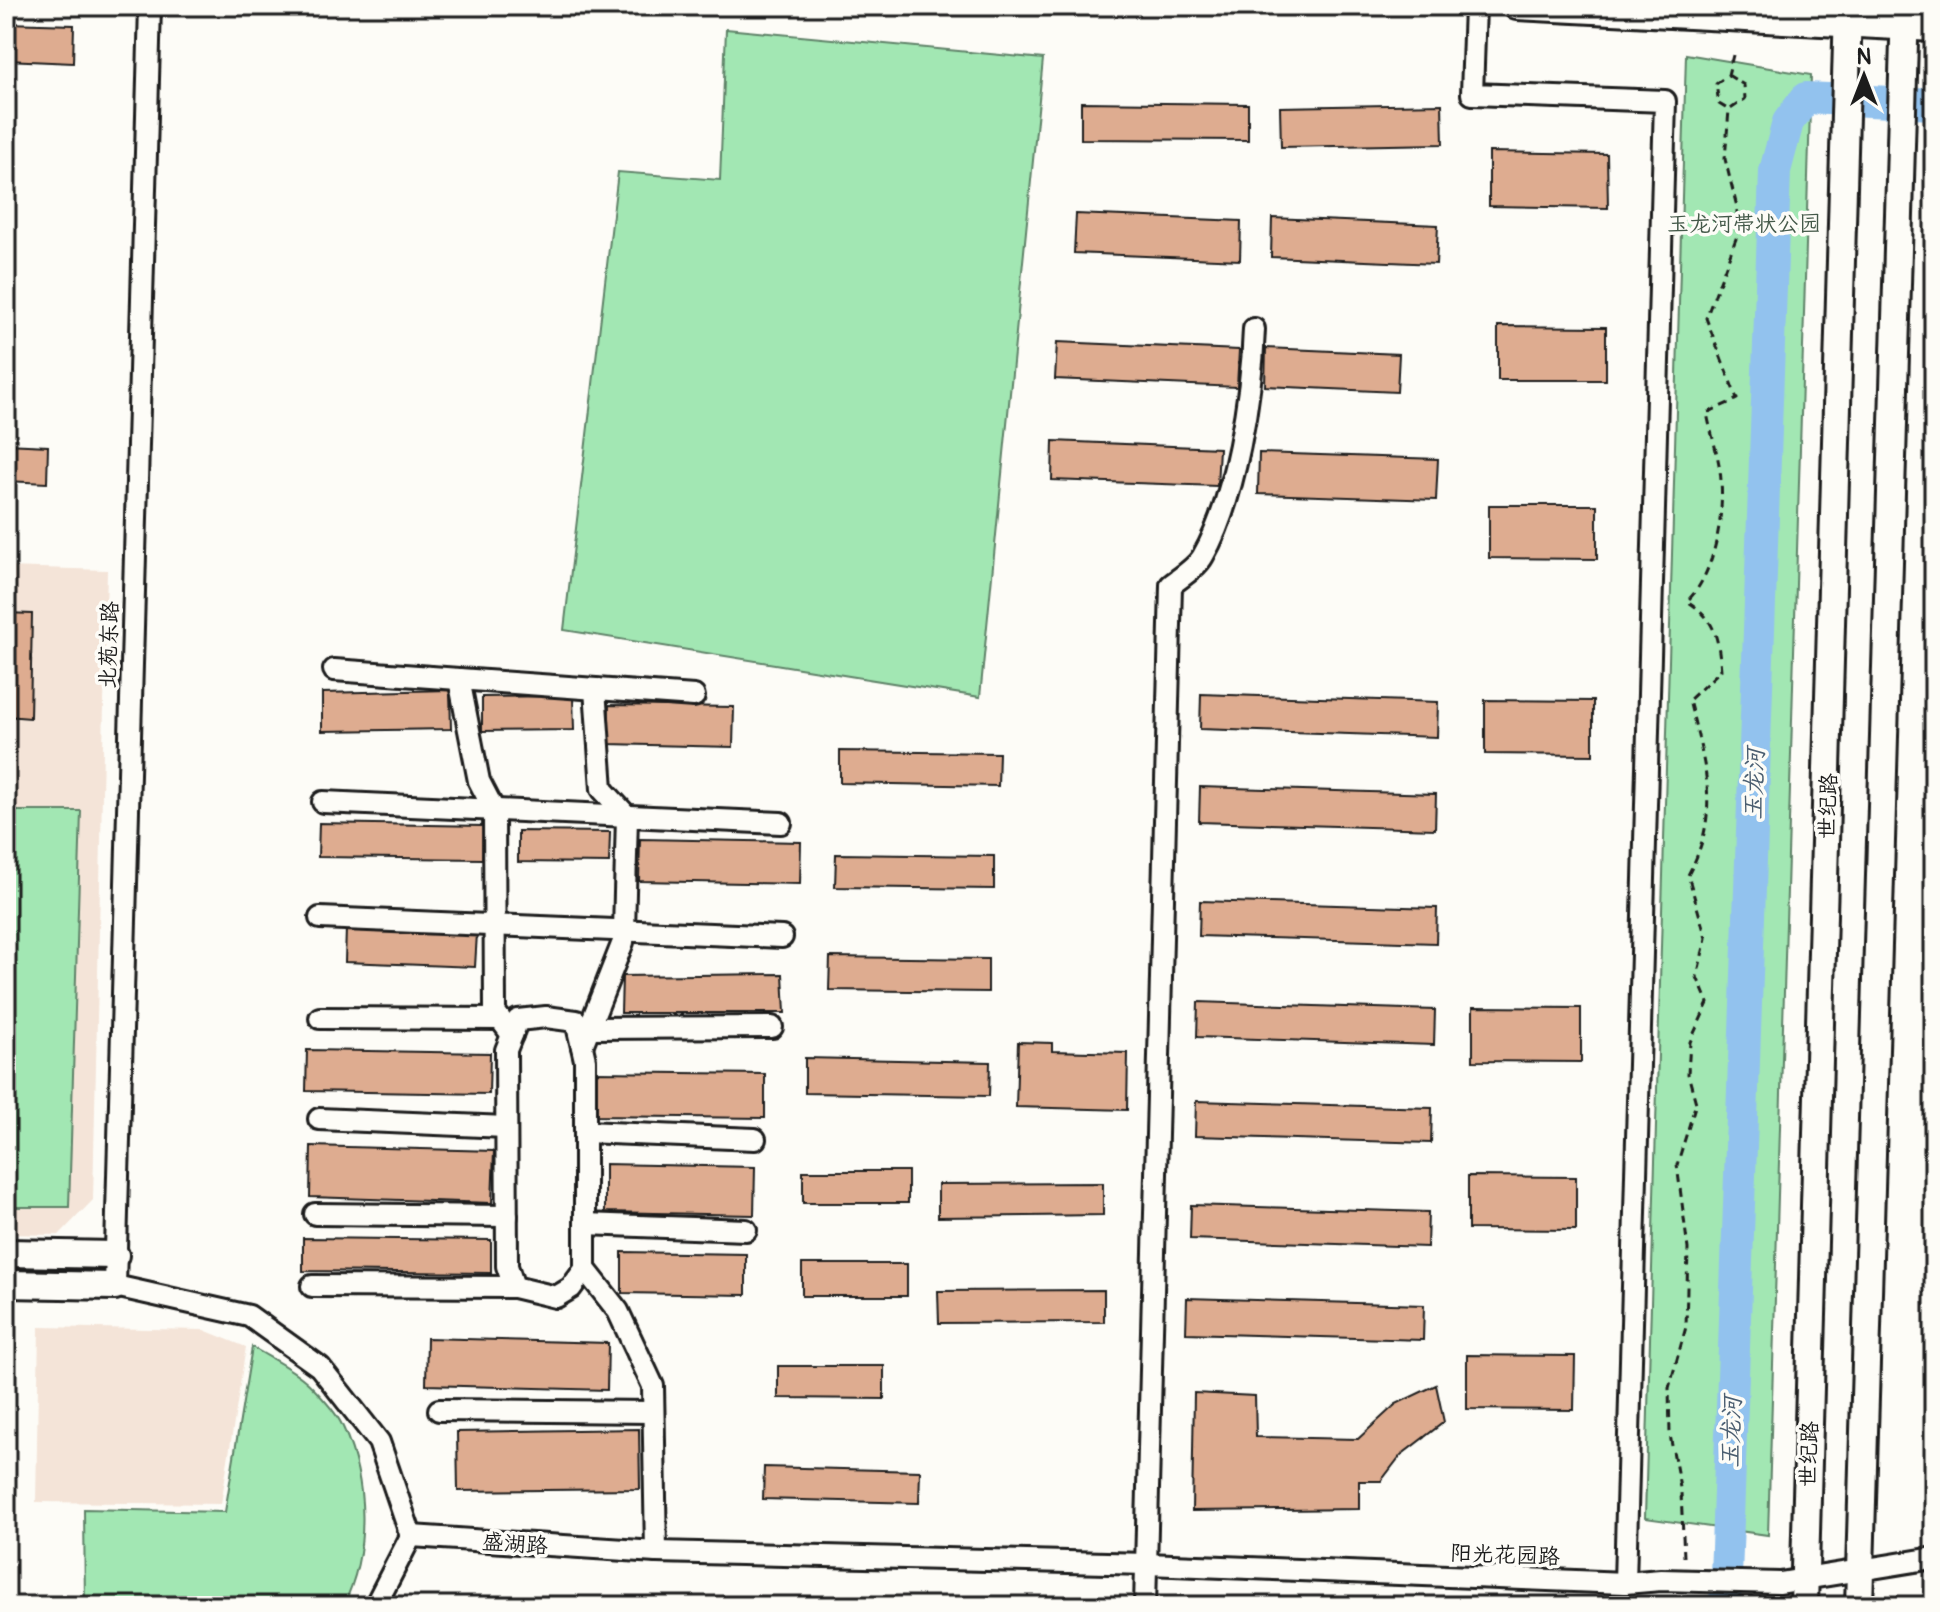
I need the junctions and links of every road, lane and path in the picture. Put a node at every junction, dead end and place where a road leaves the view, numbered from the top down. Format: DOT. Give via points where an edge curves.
graph roads {
  1 [pos="150,6"];
  2 [pos="1475,6"];
  3 [pos="1517,6"];
  4 [pos="1848,15"];
  5 [pos="1905,17"];
  6 [pos="1934,28"];
  7 [pos="1733,55"];
  8 [pos="1728,75"];
  9 [pos="1729,110"];
  10 [pos="1254,329"];
  11 [pos="334,670"];
  12 [pos="459,679"];
  13 [pos="595,689"];
  14 [pos="694,696"];
  15 [pos="323,802"];
  16 [pos="494,810"];
  17 [pos="627,816"];
  18 [pos="781,823"];
  19 [pos="320,918"];
  20 [pos="494,925"];
  21 [pos="624,931"];
  22 [pos="782,937"];
  23 [pos="320,1018"];
  24 [pos="506,1027"];
  25 [pos="772,1027"];
  26 [pos="585,1037"];
  27 [pos="319,1119"];
  28 [pos="506,1127"];
  29 [pos="585,1132"];
  30 [pos="755,1139"];
  31 [pos="315,1214"];
  32 [pos="507,1216"];
  33 [pos="585,1224"];
  34 [pos="746,1230"];
  35 [pos="6,1253"];
  36 [pos="115,1255"];
  37 [pos="585,1269"];
  38 [pos="6,1284"];
  39 [pos="115,1286"];
  40 [pos="312,1286"];
  41 [pos="514,1287"];
  42 [pos="439,1410"];
  43 [pos="653,1412"];
  44 [pos="411,1536"];
  45 [pos="656,1552"];
  46 [pos="1684,1557"];
  47 [pos="1934,1558"];
  48 [pos="1147,1564"];
  49 [pos="1860,1572"];
  50 [pos="1793,1580"];
  51 [pos="1625,1583"];
  52 [pos="375,1606"];
  53 [pos="388,1606"];
  54 [pos="1145,1606"];
  55 [pos="1804,1606"];
  56 [pos="1859,1606"];
  1 -- 36 [label="street, 北苑东路"];
  2 -- 51 [label="street" via="1472,94 1665,101"];
  3 -- 4 [label="main road"];
  4 -- 5 [label="main road"];
  4 -- 50 [label="main road, 世纪路"];
  5 -- 6 [label="main road"];
  5 -- 49 [label="main road"];
  7 -- 8 [label="path"];
  8 -- 9 [label="path" via="1716,84 1719,104"];
  8 -- 9 [label="path" via="1744,85 1745,99"];
  9 -- 46 [label="path" via="1725,159 1737,207 1737,236 1706,318 1737,399 1707,413 1721,481 1719,522 1707,568 1687,601 1705,612 1718,639 1721,670 1689,700 1707,774 1704,846 1688,875 1706,938 1697,977 1708,1003 1690,1042 1688,1074 1696,1103 1677,1165 1688,1249 1687,1311 1669,1388"];
  10 -- 48 [label="street" via="1238,447 1218,521 1202,559 1171,585"];
  11 -- 12 [label="street"];
  12 -- 13 [label="street"];
  12 -- 16 [label="street" via="479,781"];
  13 -- 14 [label="street"];
  13 -- 17 [label="street" via="602,789"];
  15 -- 16 [label="street"];
  16 -- 17 [label="street"];
  16 -- 20 [label="street"];
  17 -- 18 [label="street"];
  17 -- 21 [label="street"];
  19 -- 20 [label="street"];
  20 -- 21 [label="street"];
  20 -- 24 [label="street" via="495,1012"];
  21 -- 22 [label="street"];
  21 -- 26 [label="street"];
  23 -- 24 [label="street"];
  24 -- 26 [label="street" via="546,1017 576,1021"];
  24 -- 28 [label="street"];
  25 -- 26 [label="street"];
  26 -- 29 [label="street"];
  27 -- 28 [label="street"];
  28 -- 32 [label="street"];
  29 -- 30 [label="street"];
  29 -- 33 [label="street"];
  31 -- 32 [label="street"];
  32 -- 41 [label="street" via="507,1266"];
  33 -- 34 [label="street"];
  33 -- 37 [label="street"];
  35 -- 36 [label="main road"];
  36 -- 39 [label="street, 北苑东路"];
  37 -- 41 [label="street" via="556,1297"];
  37 -- 43 [label="street" via="618,1311 653,1386"];
  38 -- 39 [label="main road"];
  39 -- 44 [label="street" via="249,1316 320,1367 379,1442"];
  40 -- 41 [label="street"];
  42 -- 43 [label="street"];
  43 -- 45 [label="street"];
  44 -- 45 [label="street, 盛湖路"];
  44 -- 52 [label="street"];
  44 -- 53 [label="street"];
  45 -- 48 [label="street, 盛湖路"];
  47 -- 49 [label="street, 阳光花园路"];
  48 -- 51 [label="street, 阳光花园路"];
  48 -- 54 [label="street"];
  49 -- 50 [label="street, 阳光花园路"];
  49 -- 56 [label="main road"];
  50 -- 51 [label="street, 阳光花园路"];
  50 -- 55 [label="main road, 世纪路"];
}
